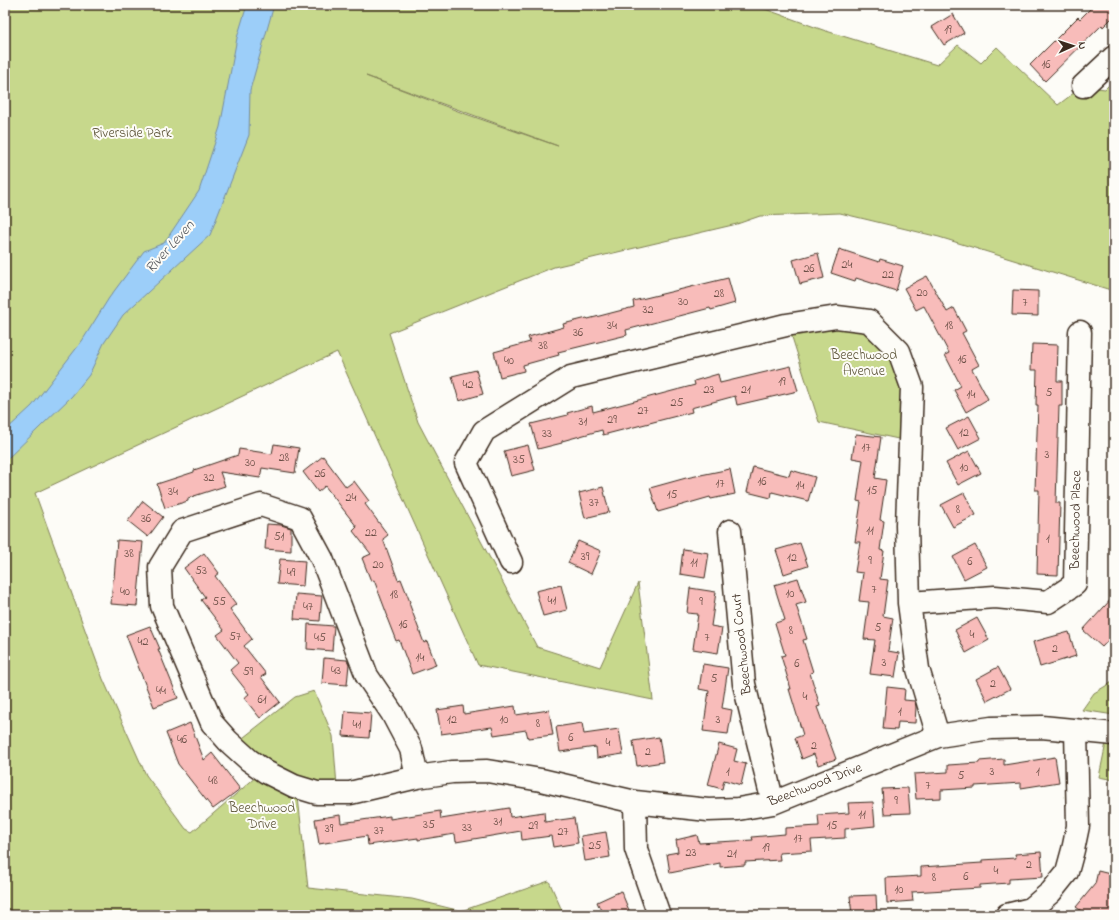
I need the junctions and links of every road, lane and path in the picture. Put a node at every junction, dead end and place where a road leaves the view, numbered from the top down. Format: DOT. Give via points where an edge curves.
graph roads {
  1 [pos="1114,58"];
  2 [pos="1083,86"];
  3 [pos="1080,332"];
  4 [pos="730,531"];
  5 [pos="511,562"];
  6 [pos="909,603"];
  7 [pos="1076,730"];
  8 [pos="1114,734"];
  9 [pos="938,736"];
  10 [pos="417,777"];
  11 [pos="635,802"];
  12 [pos="773,803"];
  13 [pos="659,915"];
  14 [pos="1007,915"];
  1 -- 2 [label="street"];
  3 -- 6 [label="street, Beechwood Place" via="1075,584 1048,602 995,597"];
  4 -- 12 [label="street, Beechwood Court" via="744,684"];
  5 -- 6 [label="street" via="466,463 484,431 571,377 786,325 837,317 869,321 899,351 912,387 907,525"];
  6 -- 9 [label="street" via="918,669"];
  7 -- 8 [label="street, Beechwood Drive"];
  7 -- 9 [label="street, Beechwood Drive" via="1042,727 991,728"];
  7 -- 14 [label="street" via="1078,826 1067,872 1051,892 1031,909"];
  9 -- 12 [label="street, Beechwood Drive"];
  10 -- 10 [label="street, Beechwood Drive" via="350,793 317,794 266,772 228,741 212,722 162,606 160,567 182,531 261,505 300,518 322,559 367,676 392,713 411,749"];
  10 -- 11 [label="street, Beechwood Drive" via="487,770"];
  11 -- 12 [label="street, Beechwood Drive" via="708,810 738,809"];
  11 -- 13 [label="street" via="636,849"];
}
